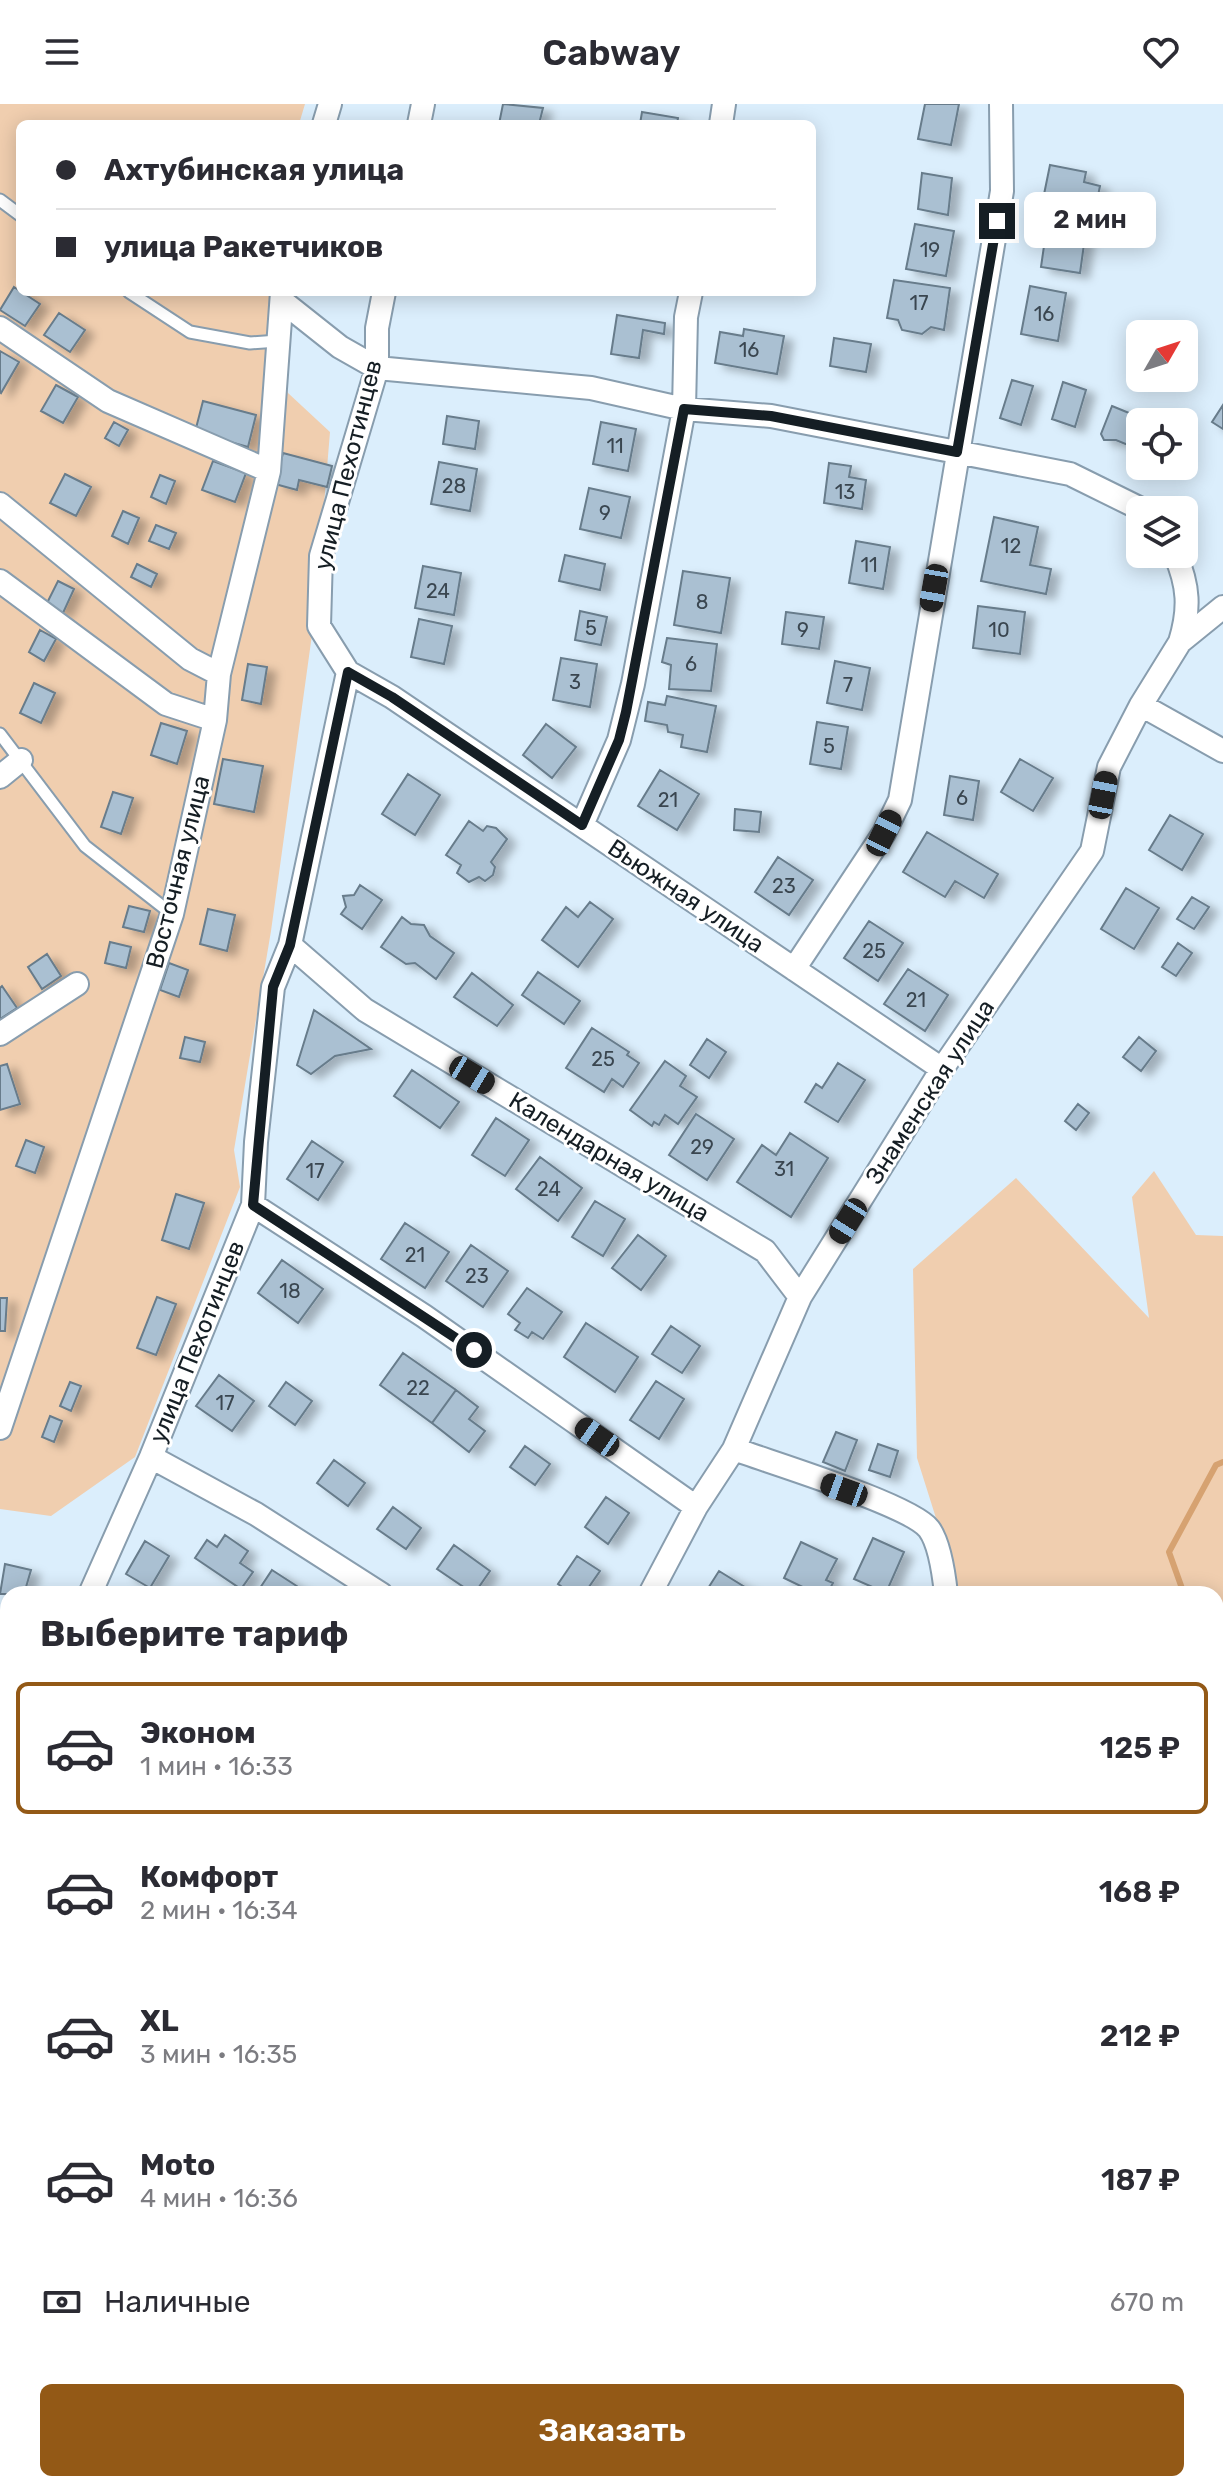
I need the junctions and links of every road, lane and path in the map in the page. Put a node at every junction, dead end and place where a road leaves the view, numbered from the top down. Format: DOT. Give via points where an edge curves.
graph roads {
  1 [pos="1001,104"];
  2 [pos="135,296"];
  3 [pos="282,296"];
  4 [pos="383,296"];
  5 [pos="690,296"];
  6 [pos="0,328"];
  7 [pos="278,341"];
  8 [pos="377,368"];
  9 [pos="684,409"];
  10 [pos="957,452"];
  11 [pos="269,471"];
  12 [pos="1126,502"];
  13 [pos="0,504"];
  14 [pos="1181,568"];
  15 [pos="0,581"];
  16 [pos="1223,607"];
  17 [pos="1180,642"];
  18 [pos="348,672"];
  19 [pos="219,674"];
  20 [pos="1141,705"];
  21 [pos="215,720"];
  22 [pos="0,734"];
  23 [pos="1223,751"];
  24 [pos="21,760"];
  25 [pos="0,777"];
  26 [pos="582,825"];
  27 [pos="172,914"];
  28 [pos="290,945"];
  29 [pos="794,969"];
  30 [pos="77,984"];
  31 [pos="0,1034"];
  32 [pos="942,1069"];
  33 [pos="253,1205"];
  34 [pos="800,1297"];
  35 [pos="0,1428"];
  36 [pos="734,1449"];
  37 [pos="151,1457"];
  38 [pos="696,1507"];
  39 [pos="94,1586"];
  40 [pos="368,1586"];
  41 [pos="654,1586"];
  42 [pos="945,1586"];
  1 -- 10 [label="street" via="1002,191"];
  2 -- 7 [label="lane" via="190,332 250,343"];
  3 -- 7 [label="street, Восточная улица"];
  3 -- 8 [label="street" via="340,347"];
  4 -- 8 [label="street, улица Пехотинцев"];
  5 -- 9 [label="street"];
  6 -- 11 [label="street" via="108,401"];
  7 -- 11 [label="street, Восточная улица"];
  8 -- 9 [label="street" via="591,388"];
  8 -- 18 [label="street, улица Пехотинцев" via="321,556 319,626"];
  9 -- 10 [label="street" via="771,416"];
  9 -- 26 [label="street" via="626,712"];
  10 -- 12 [label="street" via="1070,474"];
  10 -- 29 [label="street" via="900,800"];
  11 -- 19 [label="street, Восточная улица"];
  13 -- 19 [label="street" via="190,659"];
  14 -- 17 [label="street" via="1189,612"];
  15 -- 21 [label="street" via="166,704"];
  16 -- 17 [label="street, Знаменская улица"];
  17 -- 20 [label="street, Знаменская улица"];
  18 -- 26 [label="street, Вьюжная улица"];
  18 -- 28 [label="street, улица Пехотинцев"];
  19 -- 21 [label="street, Восточная улица"];
  20 -- 23 [label="street"];
  20 -- 32 [label="street, Знаменская улица" via="1109,767 1092,851"];
  21 -- 27 [label="street, Восточная улица"];
  22 -- 24 [label="lane"];
  24 -- 25 [label="street"];
  24 -- 27 [label="lane" via="85,846"];
  26 -- 29 [label="street, Вьюжная улица"];
  27 -- 35 [label="street, Восточная улица"];
  28 -- 33 [label="street, улица Пехотинцев" via="273,987"];
  28 -- 34 [label="street, Календарная улица" via="365,1010 765,1251"];
  29 -- 32 [label="street, Вьюжная улица"];
  30 -- 31 [label="street"];
  32 -- 34 [label="street, Знаменская улица"];
  33 -- 37 [label="street, улица Пехотинцев"];
  33 -- 38 [label="street" via="424,1316"];
  34 -- 36 [label="street, Знаменская улица"];
  36 -- 38 [label="street, Знаменская улица"];
  36 -- 42 [label="street" via="898,1510 928,1528"];
  37 -- 39 [label="street, улица Пехотинцев"];
  37 -- 40 [label="street" via="256,1514"];
  38 -- 41 [label="street, Знаменская улица"];
}
